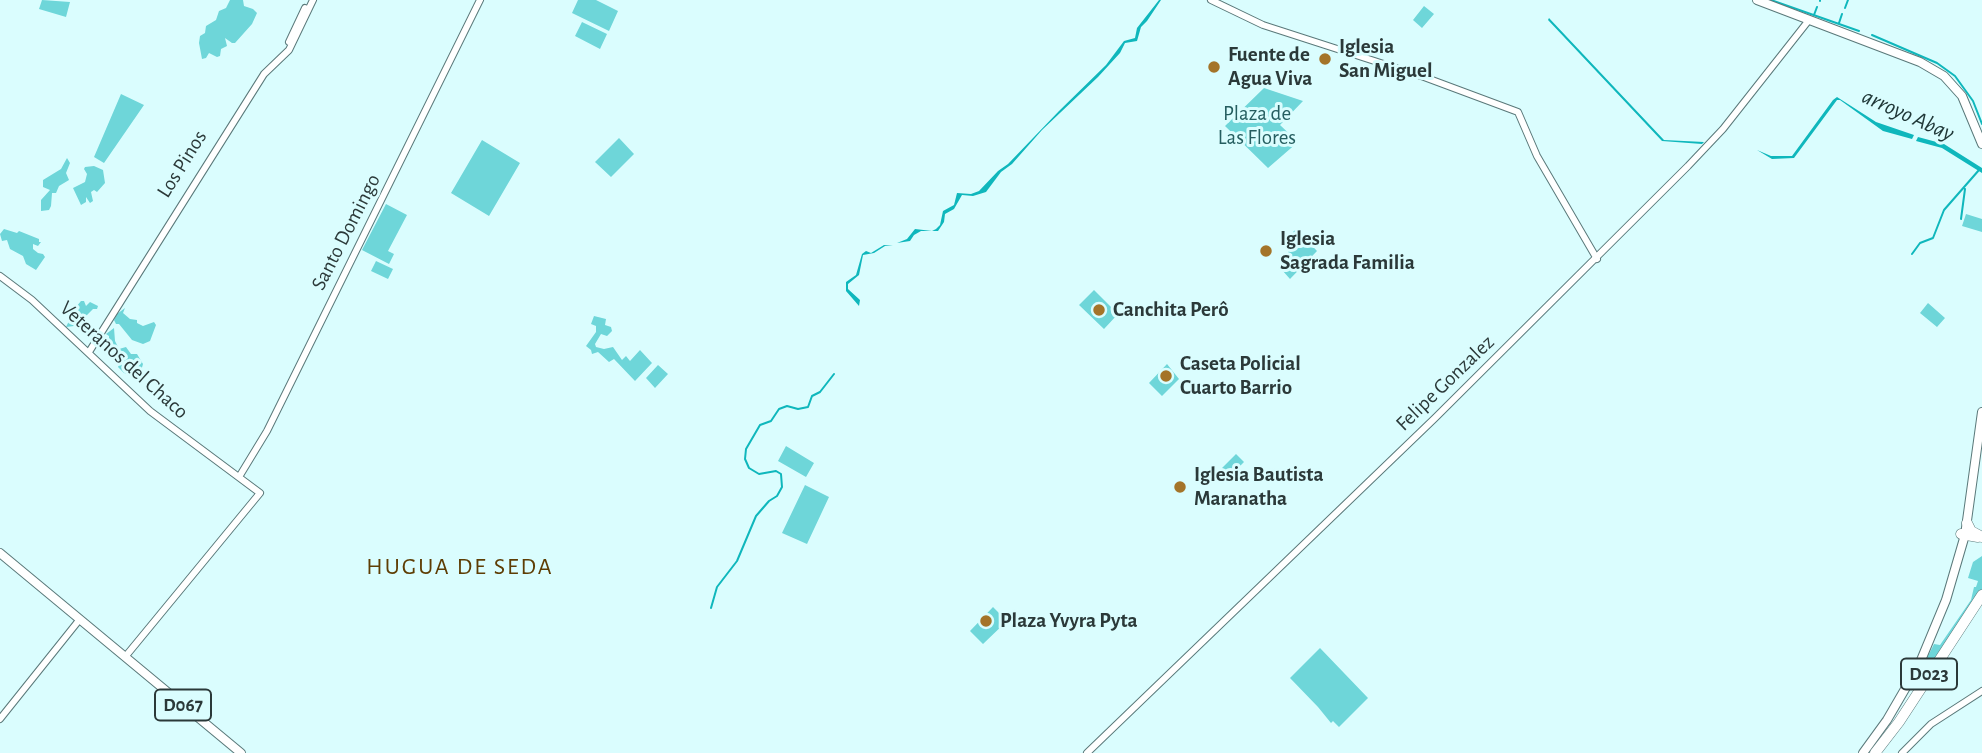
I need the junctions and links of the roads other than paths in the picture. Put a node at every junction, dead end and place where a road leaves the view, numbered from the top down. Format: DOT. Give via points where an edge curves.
graph roads {
  1 [pos="311,0"];
  2 [pos="481,0"];
  3 [pos="1211,0"];
  4 [pos="1756,0"];
  5 [pos="1809,20"];
  6 [pos="1982,144"];
  7 [pos="1597,258"];
  8 [pos="0,276"];
  9 [pos="87,351"];
  10 [pos="1982,412"];
  11 [pos="239,477"];
  12 [pos="1972,481"];
  13 [pos="1967,523"];
  14 [pos="1963,534"];
  15 [pos="1982,538"];
  16 [pos="0,553"];
  17 [pos="1982,595"];
  18 [pos="80,619"];
  19 [pos="125,657"];
  20 [pos="1982,691"];
  21 [pos="0,719"];
  22 [pos="241,753"];
  23 [pos="1087,753"];
  24 [pos="1861,753"];
  25 [pos="1875,753"];
  26 [pos="1902,753"];
  1 -- 9 [label="street, Los Pinos" via="287,45 260,71"];
  2 -- 11 [label="street, Santo Domingo" via="267,431"];
  3 -- 7 [label="street" via="1263,25 1518,112 1537,156"];
  4 -- 5 [label="main road"];
  5 -- 6 [label="main road" via="1920,62 1944,76 1962,96"];
  5 -- 7 [label="street, Felipe Gonzalez" via="1723,128"];
  7 -- 23 [label="street, Felipe Gonzalez"];
  8 -- 9 [label="street, Veteranos del Chaco"];
  9 -- 11 [label="street, Veteranos del Chaco" via="150,411"];
  10 -- 12 [label="main road"];
  11 -- 19 [label="street, Veteranos del Chaco" via="260,493"];
  12 -- 13 [label="main road"];
  12 -- 14 [label="main road"];
  13 -- 14 [label="main road"];
  13 -- 15 [label="highway"];
  14 -- 15 [label="highway"];
  14 -- 24 [label="main road, D023" via="1930,631"];
  16 -- 18 [label="main road, D067"];
  17 -- 25 [label="highway, D023"];
  18 -- 19 [label="main road, D067"];
  18 -- 21 [label="street"];
  19 -- 22 [label="main road, D067"];
  20 -- 26 [label="street" via="1931,724"];
}
